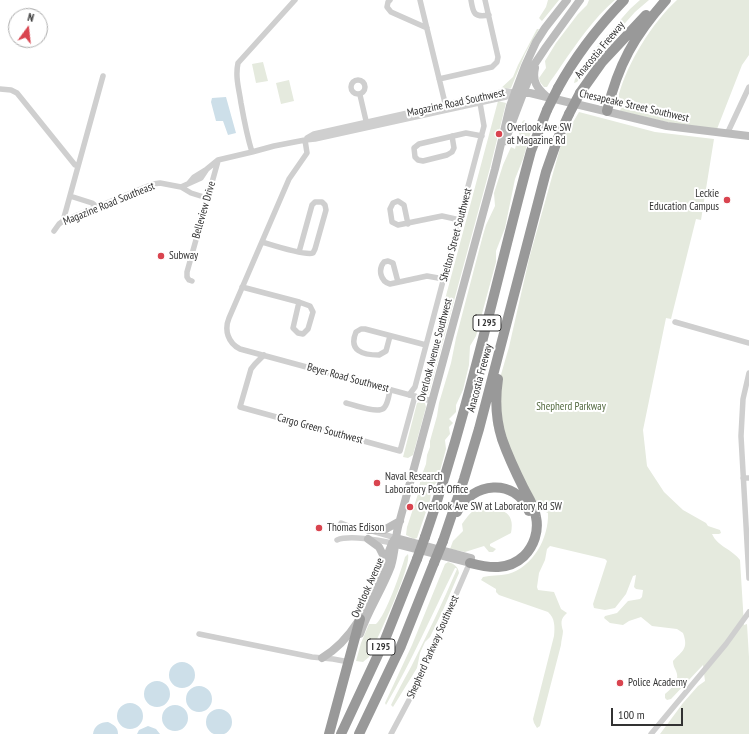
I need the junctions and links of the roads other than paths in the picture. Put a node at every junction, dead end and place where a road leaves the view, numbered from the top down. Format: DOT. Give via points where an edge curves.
graph roads {
  1 [pos="295,0"];
  2 [pos="390,0"];
  3 [pos="420,0"];
  4 [pos="472,0"];
  5 [pos="485,0"];
  6 [pos="567,0"];
  7 [pos="580,0"];
  8 [pos="624,0"];
  9 [pos="662,0"];
  10 [pos="666,0"];
  11 [pos="488,15"];
  12 [pos="426,28"];
  13 [pos="537,61"];
  14 [pos="103,76"];
  15 [pos="439,79"];
  16 [pos="749,87"];
  17 [pos="0,88"];
  18 [pos="519,92"];
  19 [pos="360,94"];
  20 [pos="547,97"];
  21 [pos="480,99"];
  22 [pos="446,107"];
  23 [pos="607,111"];
  24 [pos="367,125"];
  25 [pos="727,134"];
  26 [pos="452,136"];
  27 [pos="482,136"];
  28 [pos="749,136"];
  29 [pos="305,140"];
  30 [pos="252,152"];
  31 [pos="218,160"];
  32 [pos="78,166"];
  33 [pos="181,187"];
  34 [pos="70,196"];
  35 [pos="207,198"];
  36 [pos="97,207"];
  37 [pos="460,220"];
  38 [pos="63,221"];
  39 [pos="408,224"];
  40 [pos="54,231"];
  41 [pos="262,242"];
  42 [pos="299,252"];
  43 [pos="519,275"];
  44 [pos="444,279"];
  45 [pos="192,281"];
  46 [pos="398,282"];
  47 [pos="242,287"];
  48 [pos="299,302"];
  49 [pos="675,322"];
  50 [pos="390,336"];
  51 [pos="749,343"];
  52 [pos="426,345"];
  53 [pos="264,355"];
  54 [pos="749,373"];
  55 [pos="390,390"];
  56 [pos="412,396"];
  57 [pos="432,401"];
  58 [pos="346,403"];
  59 [pos="742,408"];
  60 [pos="749,410"];
  61 [pos="400,451"];
  62 [pos="746,478"];
  63 [pos="400,521"];
  64 [pos="341,523"];
  65 [pos="369,530"];
  66 [pos="368,539"];
  67 [pos="336,540"];
  68 [pos="395,542"];
  69 [pos="444,542"];
  70 [pos="748,546"];
  71 [pos="386,560"];
  72 [pos="471,561"];
  73 [pos="749,578"];
  74 [pos="749,612"];
  75 [pos="360,619"];
  76 [pos="199,634"];
  77 [pos="322,658"];
  78 [pos="349,662"];
  79 [pos="329,734"];
  80 [pos="341,734"];
  81 [pos="359,734"];
  82 [pos="391,734"];
  83 [pos="651,734"];
  1 -- 30 [label="street" via="238,63 238,86"];
  2 -- 12 [label="street" via="387,7 391,12"];
  3 -- 12 [label="street"];
  4 -- 11 [label="street" via="475,14 482,17"];
  5 -- 11 [label="street"];
  6 -- 18 [label="street, Overlook Avenue Southwest" via="540,35 528,58"];
  7 -- 13 [label="street, Overlook Avenue Southwest"];
  8 -- 80 [label="highway, Anacostia Freeway / I 295, bridge" via="587,42 570,66 547,110 531,151 462,421 426,537 384,642"];
  9 -- 43 [label="highway, Anacostia Freeway / I 295, bridge" via="597,69 569,114 546,172"];
  10 -- 23 [label="highway" via="641,30 626,54 614,82"];
  11 -- 15 [label="street" via="498,57 496,65"];
  12 -- 15 [label="street"];
  13 -- 18 [label="street, Overlook Avenue Southwest"];
  13 -- 20 [label="street" via="535,83"];
  14 -- 32 [label="street"];
  15 -- 22 [label="street"];
  16 -- 25 [label="street"];
  17 -- 32 [label="street" via="17,93"];
  18 -- 20 [label="street, Chesapeake Street Southwest"];
  18 -- 21 [label="street, Magazine Road Southwest" via="506,91"];
  18 -- 57 [label="street, Overlook Avenue Southwest" via="495,169"];
  19 -- 24 [label="street"];
  20 -- 23 [label="street, Chesapeake Street Southwest"];
  21 -- 22 [label="street, Magazine Road Southwest"];
  21 -- 27 [label="street, Shelton Street Southwest" via="484,123"];
  22 -- 24 [label="street, Magazine Road Southwest"];
  23 -- 25 [label="street, Chesapeake Street Southwest" via="667,126"];
  24 -- 29 [label="street, Magazine Road Southwest" via="314,134"];
  25 -- 28 [label="street, Chesapeake Street Southwest"];
  26 -- 26 [label="street" via="454,148 450,154 423,160 415,157 414,150 417,145"];
  26 -- 27 [label="street" via="470,133"];
  27 -- 37 [label="street, Shelton Street Southwest"];
  29 -- 30 [label="street"];
  29 -- 41 [label="street, Beyer Road Southwest" via="307,153 289,179"];
  30 -- 31 [label="street"];
  31 -- 33 [label="street" via="201,178"];
  31 -- 35 [label="street, Belleview Drive"];
  32 -- 34 [label="street"];
  33 -- 35 [label="street, Magazine Road Southeast" via="191,194"];
  33 -- 36 [label="street, Magazine Road Southeast" via="152,184"];
  34 -- 36 [label="street" via="92,202"];
  34 -- 38 [label="street"];
  35 -- 45 [label="street, Belleview Drive" via="187,272 187,277"];
  36 -- 38 [label="street, Magazine Road Southeast"];
  37 -- 39 [label="street" via="444,216"];
  37 -- 44 [label="street, Shelton Street Southwest"];
  38 -- 40 [label="street, Magazine Road Southeast"];
  41 -- 42 [label="street"];
  41 -- 47 [label="street, Beyer Road Southwest"];
  42 -- 42 [label="street" via="311,254 316,249 326,210 322,202 318,201 312,205"];
  43 -- 69 [label="highway, Anacostia Freeway / I 295" via="480,429"];
  43 -- 72 [label="highway" via="515,309 498,375 497,408 504,446 536,514 536,531 528,550 513,564 496,568"];
  44 -- 46 [label="street" via="429,275"];
  44 -- 52 [label="street, Shelton Street Southwest"];
  47 -- 48 [label="street"];
  47 -- 53 [label="street, Beyer Road Southwest" via="228,320 227,333 237,348"];
  48 -- 48 [label="street" via="293,328 303,334 308,329 312,310 308,304"];
  49 -- 51 [label="street"];
  50 -- 50 [label="street" via="386,351 379,355 359,350 353,344 356,332 361,329"];
  50 -- 52 [label="street"];
  52 -- 56 [label="street, Shelton Street Southwest"];
  53 -- 55 [label="street, Beyer Road Southwest"];
  53 -- 61 [label="street, Cargo Green Southwest" via="251,369 240,408"];
  54 -- 59 [label="street"];
  55 -- 56 [label="street, Beyer Road Southwest"];
  55 -- 58 [label="street" via="385,407 381,410"];
  56 -- 57 [label="street, Beyer Road Southwest"];
  56 -- 61 [label="street, Shelton Street Southwest"];
  57 -- 63 [label="street, Overlook Avenue Southwest"];
  59 -- 60 [label="street"];
  59 -- 62 [label="street" via="741,440"];
  62 -- 70 [label="street"];
  63 -- 65 [label="street" via="384,530"];
  63 -- 68 [label="street, Overlook Avenue Southwest"];
  64 -- 65 [label="street"];
  65 -- 68 [label="street"];
  66 -- 67 [label="street"];
  66 -- 68 [label="street"];
  66 -- 71 [label="street" via="379,547"];
  68 -- 71 [label="street, Overlook Avenue"];
  68 -- 72 [label="street"];
  68 -- 78 [label="street, Overlook Avenue" via="394,556 388,573"];
  69 -- 72 [label="highway" via="459,509 474,493 493,487 515,494 525,504 531,520 530,533 523,549 512,558 500,562"];
  69 -- 81 [label="highway, Anacostia Freeway / I 295, bridge" via="408,630"];
  70 -- 73 [label="street"];
  71 -- 75 [label="street, Overlook Avenue"];
  72 -- 82 [label="street, Shepherd Parkway Southwest" via="416,687"];
  74 -- 83 [label="street"];
  75 -- 77 [label="street, Overlook Avenue" via="344,640"];
  75 -- 78 [label="highway"];
  76 -- 77 [label="street"];
  77 -- 78 [label="street"];
  78 -- 79 [label="highway"];
}
